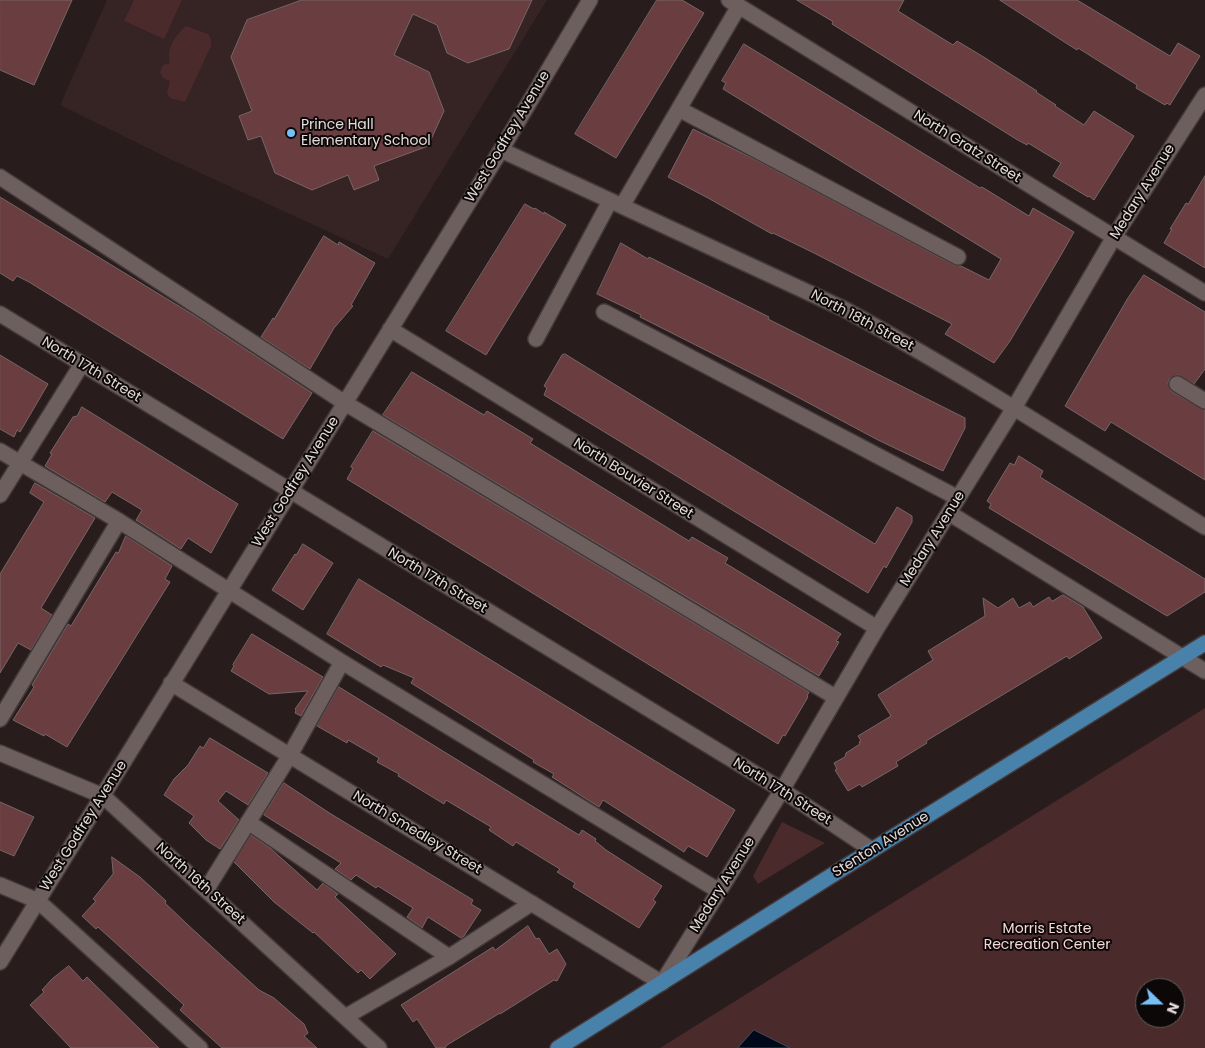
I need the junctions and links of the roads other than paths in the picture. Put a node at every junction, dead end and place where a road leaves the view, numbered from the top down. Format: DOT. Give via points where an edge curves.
graph roads {
  1 [pos="590,0"];
  2 [pos="734,3"];
  3 [pos="1205,95"];
  4 [pos="679,109"];
  5 [pos="501,150"];
  6 [pos="0,177"];
  7 [pos="616,204"];
  8 [pos="1114,237"];
  9 [pos="958,257"];
  10 [pos="1205,293"];
  11 [pos="604,312"];
  12 [pos="0,314"];
  13 [pos="390,329"];
  14 [pos="536,340"];
  15 [pos="82,364"];
  16 [pos="1177,384"];
  17 [pos="1205,401"];
  18 [pos="345,403"];
  19 [pos="1014,408"];
  20 [pos="0,451"];
  21 [pos="20,463"];
  22 [pos="290,492"];
  23 [pos="0,495"];
  24 [pos="958,498"];
  25 [pos="949,513"];
  26 [pos="119,521"];
  27 [pos="1205,527"];
  28 [pos="230,590"];
  29 [pos="877,628"];
  30 [pos="1205,643"];
  31 [pos="1182,657"];
  32 [pos="342,662"];
  33 [pos="1205,671"];
  34 [pos="172,683"];
  35 [pos="836,697"];
  36 [pos="0,719"];
  37 [pos="0,753"];
  38 [pos="290,755"];
  39 [pos="782,790"];
  40 [pos="103,796"];
  41 [pos="248,822"];
  42 [pos="872,850"];
  43 [pos="0,885"];
  44 [pos="206,890"];
  45 [pos="719,891"];
  46 [pos="38,901"];
  47 [pos="532,903"];
  48 [pos="449,957"];
  49 [pos="0,962"];
  50 [pos="662,984"];
  51 [pos="345,1017"];
  52 [pos="200,1048"];
  53 [pos="379,1048"];
  54 [pos="558,1048"];
  1 -- 5 [label="street, West Godfrey Avenue"];
  2 -- 4 [label="street"];
  2 -- 8 [label="street, North Gratz Street"];
  3 -- 8 [label="street, Medary Avenue"];
  4 -- 7 [label="street"];
  4 -- 9 [label="street"];
  5 -- 7 [label="street, North 18th Street"];
  5 -- 13 [label="street, West Godfrey Avenue"];
  6 -- 18 [label="street"];
  7 -- 14 [label="street"];
  7 -- 19 [label="street, North 18th Street" via="844,309"];
  8 -- 10 [label="street, North Gratz Street"];
  8 -- 19 [label="street, Medary Avenue"];
  11 -- 24 [label="street"];
  12 -- 15 [label="street, North 17th Street"];
  13 -- 18 [label="street, West Godfrey Avenue"];
  13 -- 29 [label="street, North Bouvier Street"];
  15 -- 21 [label="street"];
  15 -- 22 [label="street, North 17th Street"];
  16 -- 17 [label="street"];
  18 -- 22 [label="street, West Godfrey Avenue"];
  18 -- 35 [label="street"];
  19 -- 24 [label="street, Medary Avenue"];
  19 -- 27 [label="street, North 18th Street"];
  20 -- 21 [label="street"];
  21 -- 23 [label="street"];
  21 -- 26 [label="street"];
  22 -- 28 [label="street, West Godfrey Avenue"];
  22 -- 39 [label="street, North 17th Street"];
  24 -- 25 [label="street, Medary Avenue"];
  25 -- 29 [label="street, Medary Avenue"];
  25 -- 31 [label="street"];
  26 -- 28 [label="street"];
  26 -- 36 [label="street"];
  28 -- 32 [label="street"];
  28 -- 34 [label="street, West Godfrey Avenue"];
  29 -- 35 [label="street, Medary Avenue"];
  30 -- 31 [label="main road, Stenton Avenue"];
  31 -- 33 [label="street"];
  31 -- 42 [label="main road, Stenton Avenue"];
  32 -- 38 [label="street"];
  32 -- 45 [label="street"];
  34 -- 38 [label="street, North Smedley Street"];
  34 -- 40 [label="street, West Godfrey Avenue"];
  35 -- 39 [label="street, Medary Avenue"];
  37 -- 40 [label="street, North 16th Street"];
  38 -- 41 [label="street"];
  38 -- 47 [label="street, North Smedley Street"];
  39 -- 42 [label="street, North 17th Street"];
  39 -- 45 [label="street, Medary Avenue"];
  40 -- 44 [label="street, North 16th Street"];
  40 -- 46 [label="street, West Godfrey Avenue"];
  41 -- 44 [label="street"];
  41 -- 48 [label="street"];
  42 -- 50 [label="main road, Stenton Avenue"];
  43 -- 46 [label="street"];
  44 -- 51 [label="street, North 16th Street"];
  45 -- 50 [label="street, Medary Avenue"];
  46 -- 49 [label="street, West Godfrey Avenue"];
  46 -- 52 [label="street"];
  47 -- 48 [label="street"];
  47 -- 50 [label="street, North Smedley Street"];
  48 -- 51 [label="street"];
  50 -- 54 [label="main road, Stenton Avenue"];
  51 -- 53 [label="street, North 16th Street"];
}
